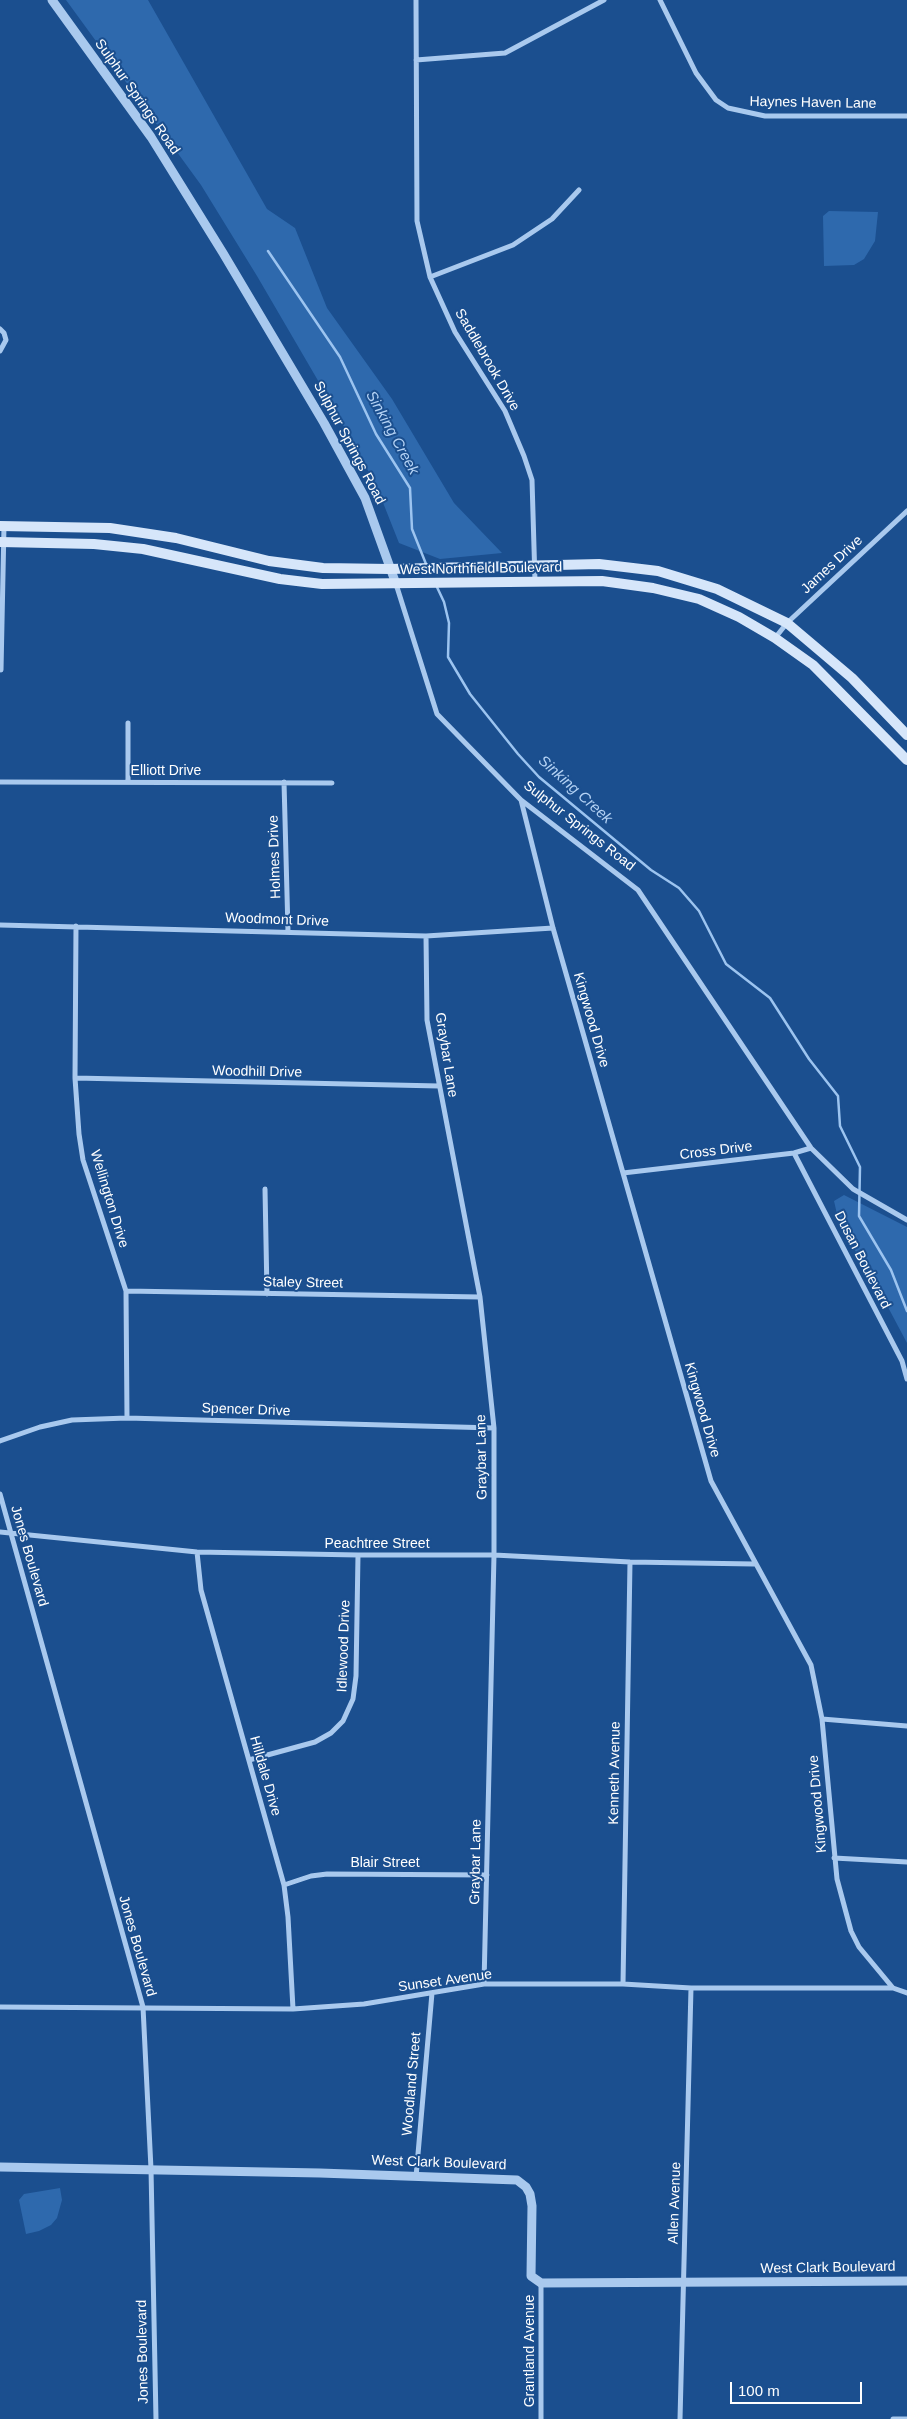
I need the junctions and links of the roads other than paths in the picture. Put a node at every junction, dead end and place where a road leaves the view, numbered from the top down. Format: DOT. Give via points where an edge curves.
graph roads {
  1 [pos="52,0"];
  2 [pos="416,0"];
  3 [pos="604,0"];
  4 [pos="660,0"];
  5 [pos="416,60"];
  6 [pos="907,116"];
  7 [pos="580,190"];
  8 [pos="430,277"];
  9 [pos="0,329"];
  10 [pos="0,351"];
  11 [pos="907,511"];
  12 [pos="2,526"];
  13 [pos="2,542"];
  14 [pos="534,565"];
  15 [pos="390,569"];
  16 [pos="535,582"];
  17 [pos="396,584"];
  18 [pos="787,623"];
  19 [pos="775,638"];
  20 [pos="0,670"];
  21 [pos="128,723"];
  22 [pos="907,735"];
  23 [pos="907,760"];
  24 [pos="0,782"];
  25 [pos="128,782"];
  26 [pos="284,782"];
  27 [pos="332,783"];
  28 [pos="520,800"];
  29 [pos="0,925"];
  30 [pos="76,926"];
  31 [pos="553,928"];
  32 [pos="288,931"];
  33 [pos="426,936"];
  34 [pos="75,1078"];
  35 [pos="439,1086"];
  36 [pos="811,1148"];
  37 [pos="794,1153"];
  38 [pos="624,1173"];
  39 [pos="265,1189"];
  40 [pos="907,1220"];
  41 [pos="126,1291"];
  42 [pos="267,1294"];
  43 [pos="480,1297"];
  44 [pos="907,1379"];
  45 [pos="127,1418"];
  46 [pos="494,1428"];
  47 [pos="0,1441"];
  48 [pos="0,1494"];
  49 [pos="0,1532"];
  50 [pos="11,1534"];
  51 [pos="197,1552"];
  52 [pos="358,1555"];
  53 [pos="494,1555"];
  54 [pos="630,1562"];
  55 [pos="754,1564"];
  56 [pos="822,1719"];
  57 [pos="907,1726"];
  58 [pos="249,1760"];
  59 [pos="834,1858"];
  60 [pos="907,1862"];
  61 [pos="487,1875"];
  62 [pos="284,1885"];
  63 [pos="484,1984"];
  64 [pos="623,1984"];
  65 [pos="691,1988"];
  66 [pos="893,1988"];
  67 [pos="432,1993"];
  68 [pos="907,1994"];
  69 [pos="0,2007"];
  70 [pos="143,2007"];
  71 [pos="293,2009"];
  72 [pos="0,2167"];
  73 [pos="151,2169"];
  74 [pos="416,2177"];
  75 [pos="907,2281"];
  76 [pos="684,2283"];
  77 [pos="541,2284"];
  78 [pos="156,2419"];
  79 [pos="541,2419"];
  80 [pos="680,2419"];
  81 [pos="893,2419"];
  82 [pos="907,2419"];
  1 -- 15 [label="street, Sulphur Springs Road" via="151,137 275,340 365,498"];
  2 -- 5 [label="street, Saddlebrook Drive"];
  3 -- 5 [label="street" via="505,53"];
  4 -- 6 [label="street, Haynes Haven Lane" via="696,73 716,100 728,108 765,116"];
  5 -- 8 [label="street, Saddlebrook Drive" via="417,221"];
  7 -- 8 [label="street" via="552,219 513,245"];
  8 -- 14 [label="street, Saddlebrook Drive" via="455,332 505,411 518,439 532,480"];
  9 -- 10 [label="street" via="6,340"];
  11 -- 18 [label="street, James Drive"];
  12 -- 13 [label="street"];
  12 -- 15 [label="main road, West Northfield Boulevard" via="110,528 176,538 269,561 323,568"];
  13 -- 17 [label="main road, West Northfield Boulevard" via="94,544 143,549 280,579 322,584"];
  13 -- 20 [label="street"];
  14 -- 15 [label="main road, West Northfield Boulevard"];
  14 -- 16 [label="street, Saddlebrook Drive"];
  14 -- 18 [label="main road, West Northfield Boulevard" via="598,564 658,571 718,589"];
  15 -- 17 [label="street, Sulphur Springs Road"];
  16 -- 17 [label="main road, West Northfield Boulevard"];
  16 -- 19 [label="main road, West Northfield Boulevard" via="602,581 653,588 699,600 740,617"];
  17 -- 28 [label="street, Sulphur Springs Road" via="437,714"];
  18 -- 19 [label="street, James Drive"];
  18 -- 22 [label="main road, West Northfield Boulevard" via="852,678"];
  19 -- 23 [label="main road, West Northfield Boulevard" via="813,665"];
  21 -- 25 [label="street"];
  24 -- 25 [label="street, Elliott Drive"];
  25 -- 26 [label="street, Elliott Drive"];
  26 -- 27 [label="street, Elliott Drive"];
  26 -- 32 [label="street, Holmes Drive"];
  28 -- 31 [label="street, Kingwood Drive"];
  28 -- 36 [label="street, Sulphur Springs Road" via="638,890"];
  29 -- 30 [label="street, Woodmont Drive"];
  30 -- 32 [label="street, Woodmont Drive"];
  30 -- 34 [label="street, Wellington Drive"];
  31 -- 33 [label="street, Woodmont Drive"];
  31 -- 38 [label="street, Kingwood Drive"];
  32 -- 33 [label="street, Woodmont Drive"];
  33 -- 35 [label="street, Graybar Lane" via="427,1020"];
  34 -- 35 [label="street, Woodhill Drive"];
  34 -- 41 [label="street, Wellington Drive" via="83,1160"];
  35 -- 43 [label="street, Graybar Lane"];
  36 -- 37 [label="street, Cross Drive"];
  36 -- 40 [label="street, Sulphur Springs Road" via="853,1189"];
  37 -- 38 [label="street, Cross Drive"];
  37 -- 44 [label="street, Dusan Boulevard" via="902,1361"];
  38 -- 55 [label="street, Kingwood Drive" via="711,1481"];
  39 -- 42 [label="street"];
  41 -- 42 [label="street, Staley Street"];
  41 -- 45 [label="street, Wellington Drive"];
  42 -- 43 [label="street, Staley Street"];
  43 -- 46 [label="street, Graybar Lane"];
  45 -- 46 [label="street, Spencer Drive"];
  45 -- 47 [label="street, Spencer Drive" via="72,1420"];
  46 -- 53 [label="street, Graybar Lane"];
  48 -- 50 [label="street, Jones Boulevard"];
  49 -- 50 [label="street, Peachtree Street"];
  50 -- 51 [label="street, Peachtree Street"];
  50 -- 70 [label="street, Jones Boulevard"];
  51 -- 52 [label="street, Peachtree Street"];
  51 -- 58 [label="street, Hilldale Drive" via="201,1590"];
  52 -- 53 [label="street, Peachtree Street"];
  52 -- 58 [label="street, Idlewood Drive" via="356,1676 353,1700 342,1721 331,1733 315,1742"];
  53 -- 54 [label="street, Peachtree Street"];
  53 -- 61 [label="street, Graybar Lane"];
  54 -- 55 [label="street, Peachtree Street"];
  54 -- 64 [label="street, Kenneth Avenue"];
  55 -- 56 [label="street, Kingwood Drive" via="811,1665"];
  56 -- 57 [label="street"];
  56 -- 59 [label="street, Kingwood Drive"];
  58 -- 62 [label="street, Hilldale Drive"];
  59 -- 60 [label="street"];
  59 -- 66 [label="street, Kingwood Drive" via="851,1931 859,1947"];
  61 -- 62 [label="street, Blair Street" via="327,1874"];
  61 -- 63 [label="street, Graybar Lane"];
  62 -- 71 [label="street, Hilldale Drive"];
  63 -- 64 [label="street, Sunset Avenue"];
  63 -- 67 [label="street, Sunset Avenue"];
  64 -- 65 [label="street, Sunset Avenue"];
  65 -- 66 [label="street, Sunset Avenue"];
  65 -- 76 [label="street, Allen Avenue"];
  66 -- 68 [label="street, Kingwood Drive"];
  67 -- 71 [label="street, Sunset Avenue" via="364,2004"];
  67 -- 74 [label="street, Woodland Street"];
  69 -- 70 [label="street, Sunset Avenue"];
  70 -- 71 [label="street, Sunset Avenue"];
  70 -- 73 [label="street, Jones Boulevard"];
  72 -- 73 [label="street, West Clark Boulevard"];
  73 -- 74 [label="street, West Clark Boulevard"];
  73 -- 78 [label="street, Jones Boulevard"];
  74 -- 77 [label="street, West Clark Boulevard" via="497,2178 517,2180 526,2187 532,2206 531,2276"];
  75 -- 76 [label="street, West Clark Boulevard"];
  76 -- 77 [label="street, West Clark Boulevard"];
  76 -- 80 [label="street, Allen Avenue"];
  77 -- 79 [label="street, Grantland Avenue"];
  81 -- 82 [label="street"];
}
